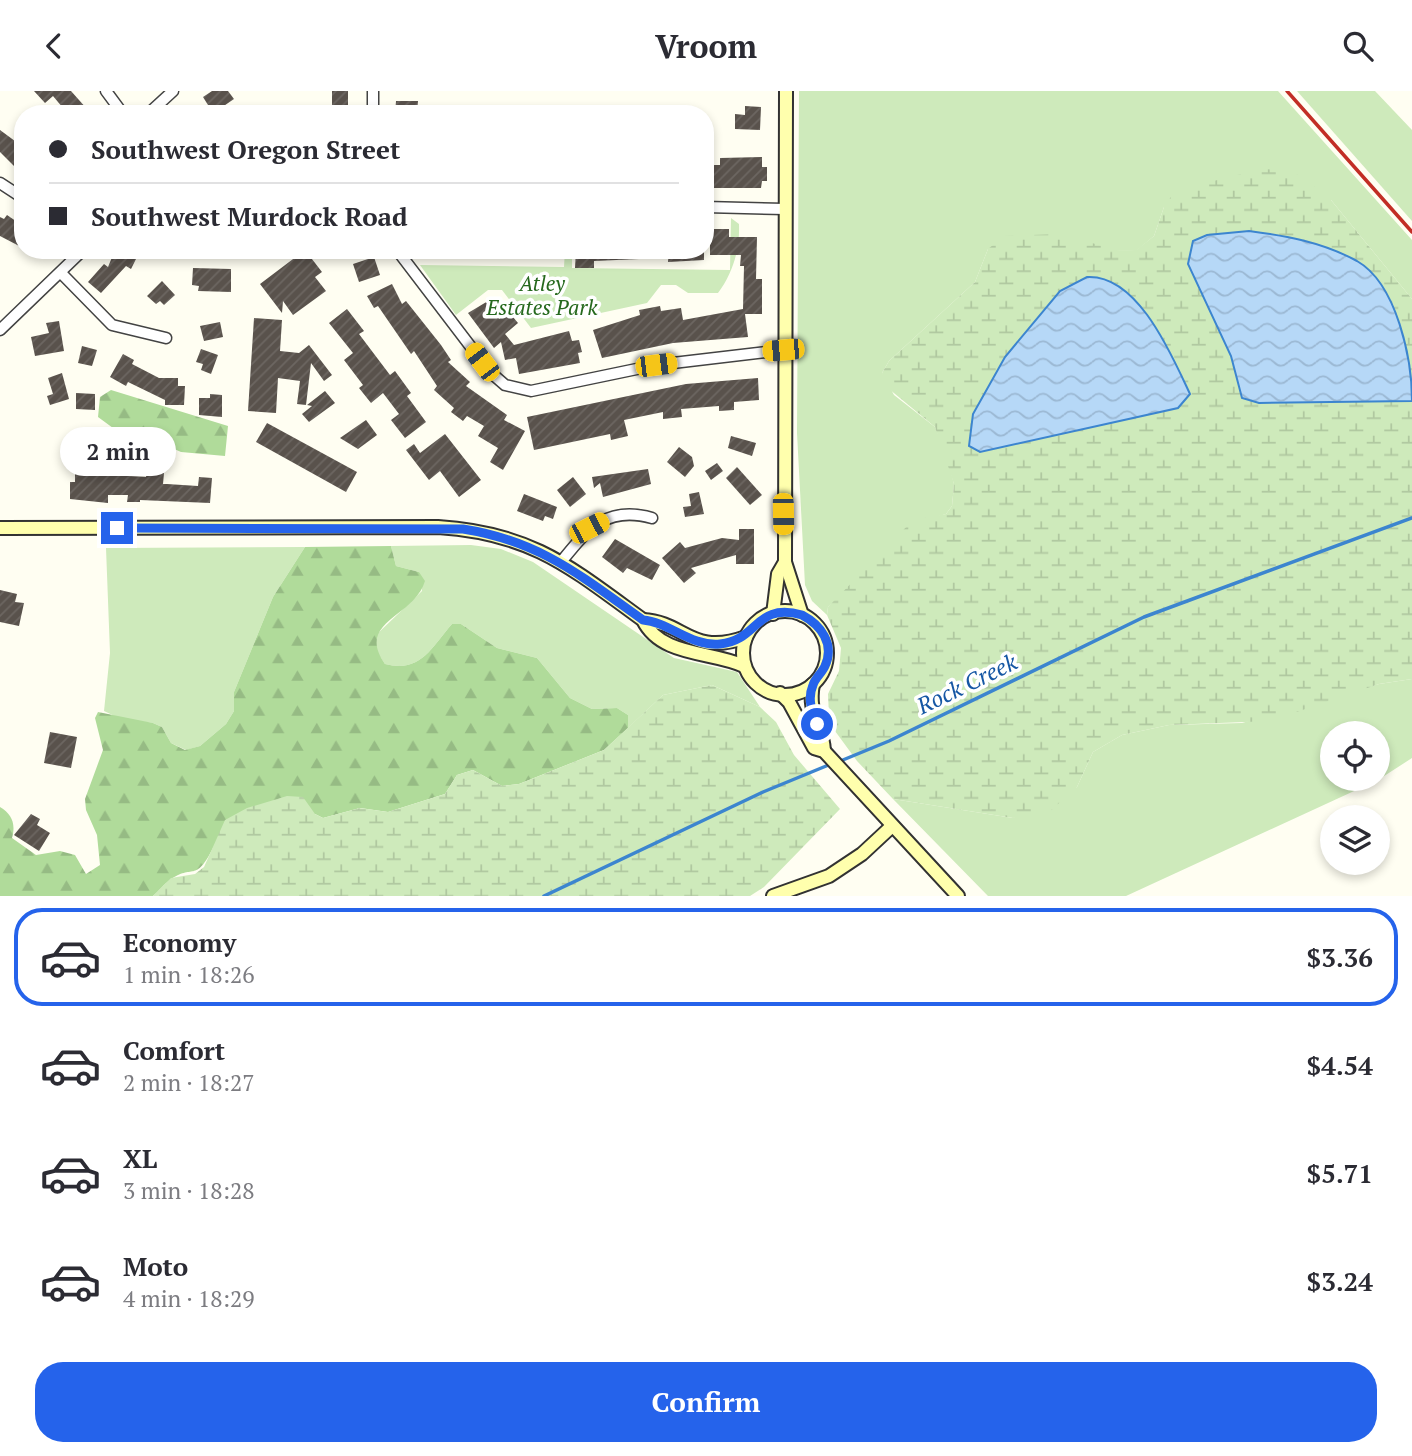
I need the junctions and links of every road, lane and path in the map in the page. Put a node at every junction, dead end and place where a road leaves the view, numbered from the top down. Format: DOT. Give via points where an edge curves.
graph roads {
  1 [pos="173,91"];
  2 [pos="786,91"];
  3 [pos="158,105"];
  4 [pos="714,207"];
  5 [pos="785,209"];
  6 [pos="74,259"];
  7 [pos="404,259"];
  8 [pos="61,273"];
  9 [pos="0,330"];
  10 [pos="166,338"];
  11 [pos="783,350"];
  12 [pos="652,519"];
  13 [pos="0,528"];
  14 [pos="561,562"];
  15 [pos="785,562"];
  16 [pos="773,614"];
  17 [pos="802,615"];
  18 [pos="643,620"];
  19 [pos="746,637"];
  20 [pos="744,666"];
  21 [pos="813,684"];
  22 [pos="780,693"];
  23 [pos="824,751"];
  24 [pos="891,827"];
  25 [pos="773,896"];
  26 [pos="958,896"];
  1 -- 3 [label="street"];
  2 -- 5 [label="main road"];
  4 -- 5 [label="street"];
  5 -- 11 [label="main road"];
  6 -- 8 [label="street"];
  7 -- 11 [label="street" via="490,372 514,389 541,390 656,365"];
  8 -- 9 [label="street"];
  8 -- 10 [label="street" via="112,325"];
  11 -- 15 [label="main road"];
  12 -- 14 [label="street" via="635,513 608,518 589,528"];
  13 -- 14 [label="main road" via="451,528 510,538"];
  14 -- 18 [label="main road"];
  15 -- 16 [label="main road" via="778,574"];
  15 -- 17 [label="main road"];
  16 -- 17 [label="main road"];
  16 -- 19 [label="main road" via="758,622"];
  17 -- 21 [label="main road" via="824,635 829,653"];
  18 -- 19 [label="main road" via="657,621 685,637 713,644"];
  18 -- 20 [label="main road" via="648,632 670,643"];
  19 -- 20 [label="main road"];
  20 -- 22 [label="main road" via="764,689"];
  21 -- 22 [label="main road" via="797,692"];
  21 -- 23 [label="main road" via="810,708 824,739"];
  22 -- 23 [label="main road" via="814,748"];
  23 -- 24 [label="main road"];
  24 -- 25 [label="main road" via="829,876"];
  24 -- 26 [label="main road"];
}
